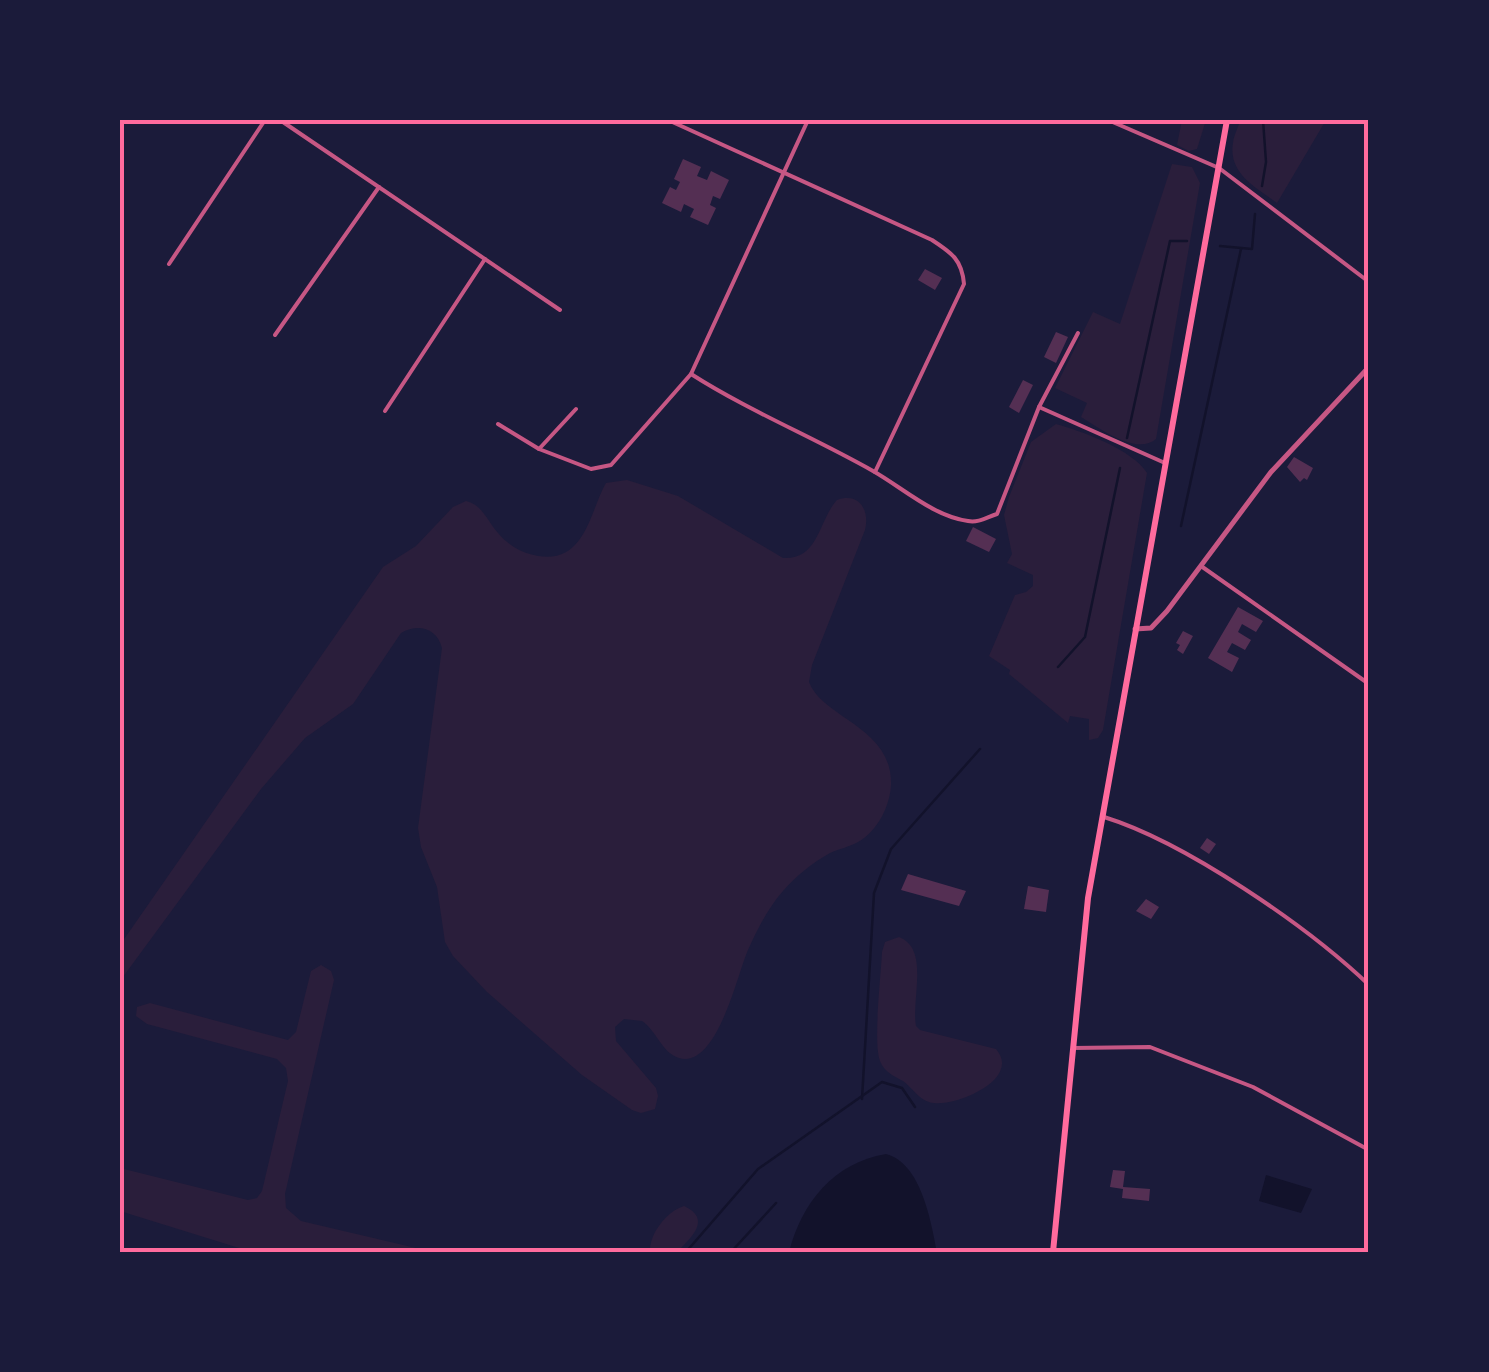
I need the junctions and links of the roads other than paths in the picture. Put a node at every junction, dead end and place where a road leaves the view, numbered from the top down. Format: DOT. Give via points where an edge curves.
graph roads {
  1 [pos="265,120"];
  2 [pos="280,120"];
  3 [pos="668,120"];
  4 [pos="808,120"];
  5 [pos="1108,120"];
  6 [pos="1227,120"];
  7 [pos="1219,168"];
  8 [pos="785,172"];
  9 [pos="379,187"];
  10 [pos="486,259"];
  11 [pos="169,264"];
  12 [pos="1369,282"];
  13 [pos="560,310"];
  14 [pos="1078,332"];
  15 [pos="275,336"];
  16 [pos="1369,367"];
  17 [pos="691,374"];
  18 [pos="1039,406"];
  19 [pos="576,409"];
  20 [pos="385,411"];
  21 [pos="498,424"];
  22 [pos="538,448"];
  23 [pos="1165,463"];
  24 [pos="875,472"];
  25 [pos="1202,566"];
  26 [pos="1135,629"];
  27 [pos="1369,684"];
  28 [pos="1102,816"];
  29 [pos="1369,985"];
  30 [pos="1072,1048"];
  31 [pos="1369,1150"];
  32 [pos="1053,1252"];
  1 -- 11 [label="street"];
  2 -- 9 [label="street"];
  3 -- 8 [label="street"];
  4 -- 8 [label="street"];
  5 -- 7 [label="street"];
  6 -- 7 [label="main road"];
  7 -- 12 [label="street"];
  7 -- 23 [label="main road"];
  8 -- 17 [label="street"];
  8 -- 24 [label="street" via="932,240 962,266 964,284"];
  9 -- 10 [label="street"];
  9 -- 15 [label="street"];
  10 -- 13 [label="street"];
  10 -- 20 [label="street"];
  14 -- 18 [label="street"];
  16 -- 25 [label="street" via="1271,472"];
  17 -- 22 [label="street" via="611,465 591,469"];
  17 -- 24 [label="street"];
  18 -- 23 [label="street"];
  18 -- 24 [label="street" via="997,514 966,521"];
  19 -- 22 [label="street"];
  21 -- 22 [label="street"];
  23 -- 26 [label="main road"];
  25 -- 26 [label="street" via="1151,628"];
  25 -- 27 [label="street"];
  26 -- 28 [label="main road"];
  28 -- 29 [label="street" via="1144,830 1252,895"];
  28 -- 30 [label="main road"];
  30 -- 31 [label="street" via="1150,1047 1254,1087"];
  30 -- 32 [label="main road"];
}
